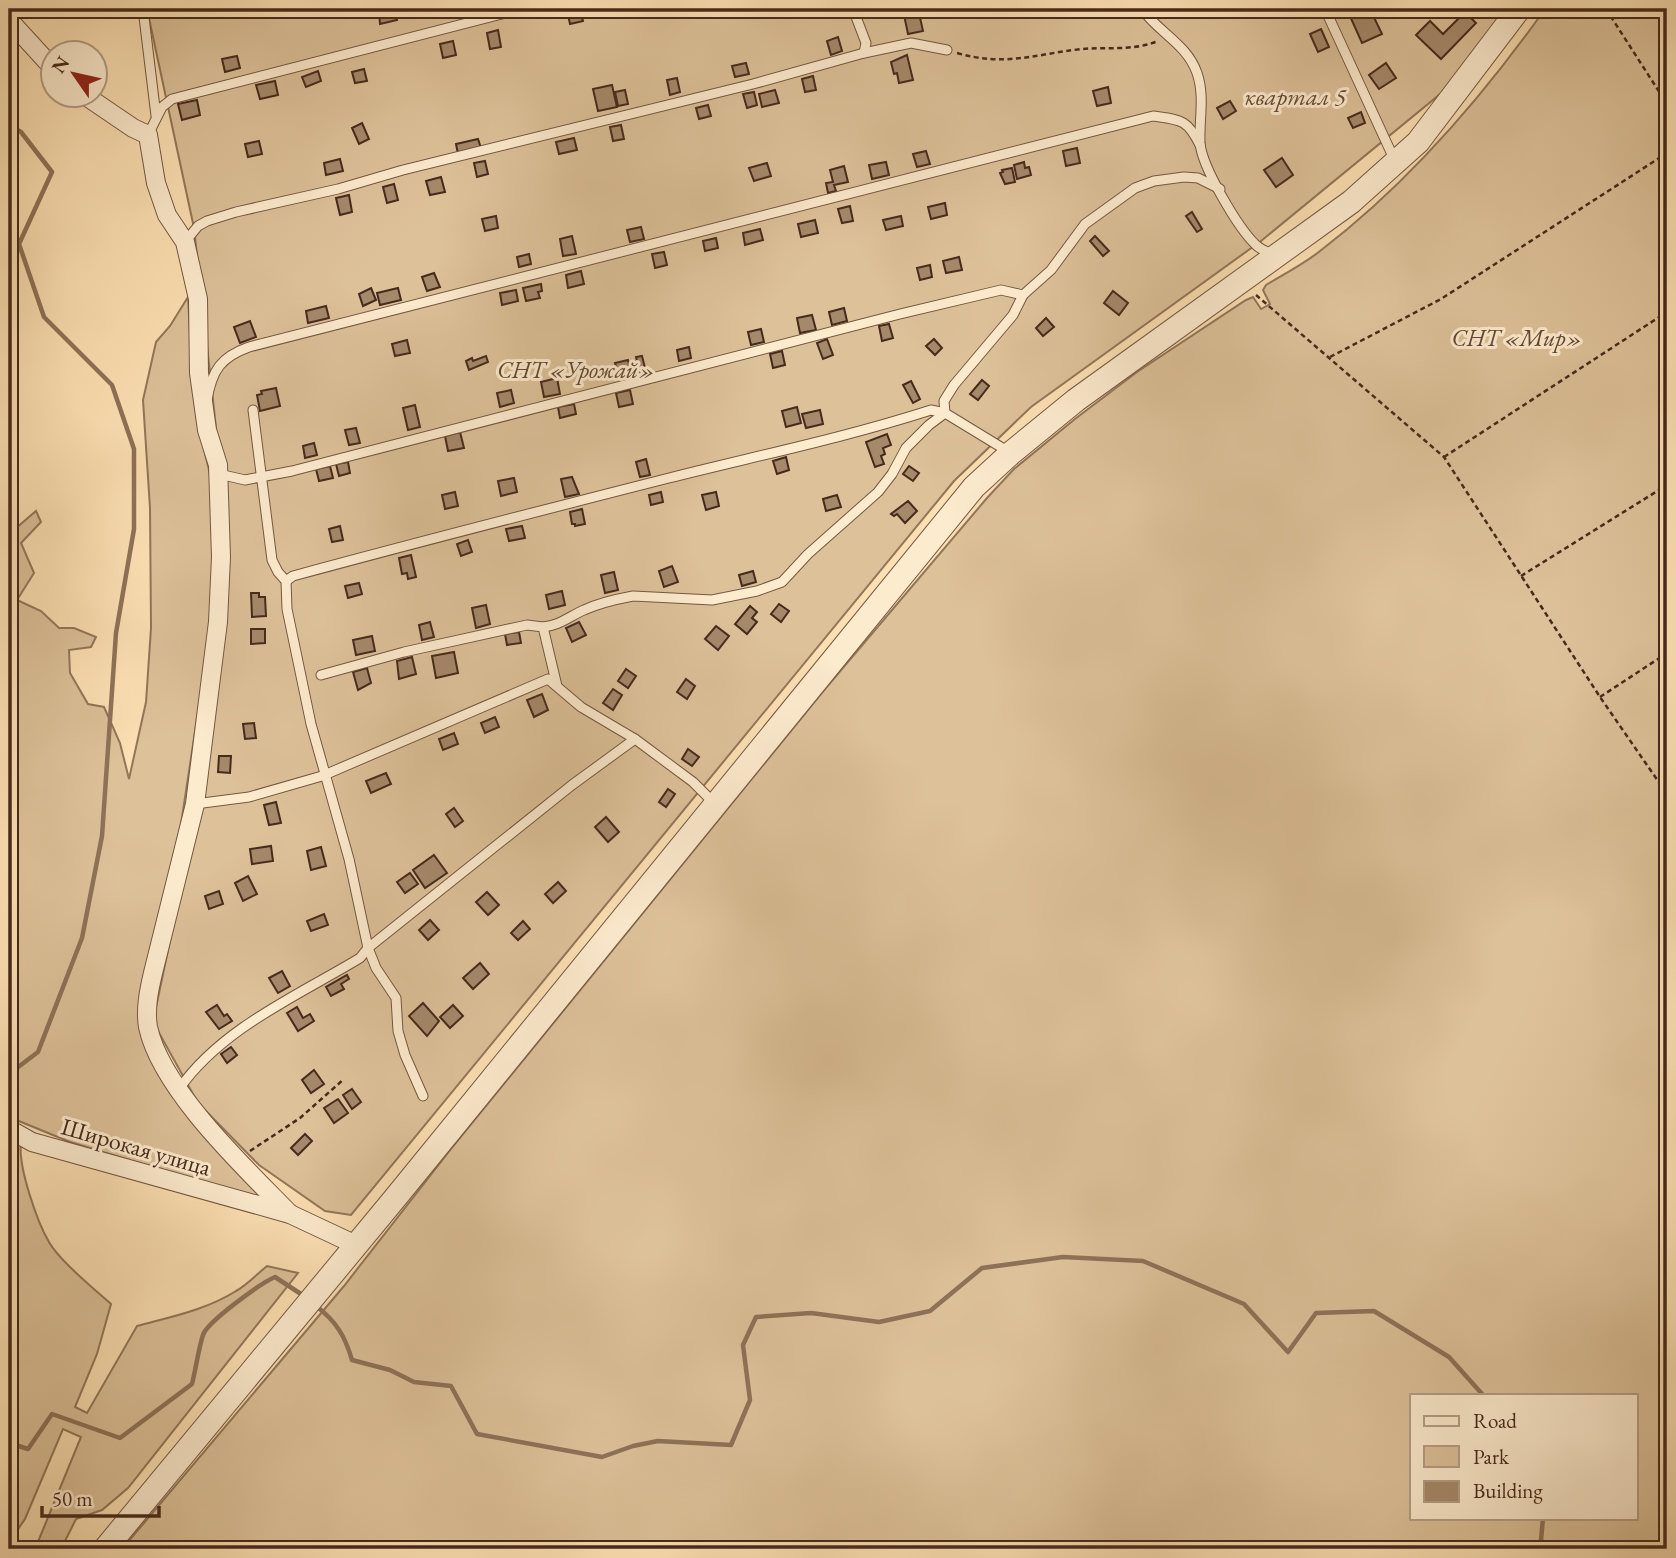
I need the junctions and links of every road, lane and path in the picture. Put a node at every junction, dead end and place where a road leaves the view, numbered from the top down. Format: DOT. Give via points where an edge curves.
graph roads {
  1 [pos="143,9"];
  2 [pos="522,9"];
  3 [pos="853,9"];
  4 [pos="1142,9"];
  5 [pos="1325,9"];
  6 [pos="1606,9"];
  7 [pos="1513,12"];
  8 [pos="9,20"];
  9 [pos="1161,40"];
  10 [pos="947,50"];
  11 [pos="38,52"];
  12 [pos="864,53"];
  13 [pos="1667,104"];
  14 [pos="104,108"];
  15 [pos="156,117"];
  16 [pos="148,135"];
  17 [pos="1200,145"];
  18 [pos="1667,153"];
  19 [pos="1395,162"];
  20 [pos="1220,189"];
  21 [pos="185,242"];
  22 [pos="1278,257"];
  23 [pos="1241,281"];
  24 [pos="1023,295"];
  25 [pos="1667,312"];
  26 [pos="1330,357"];
  27 [pos="253,410"];
  28 [pos="945,413"];
  29 [pos="205,418"];
  30 [pos="1011,453"];
  31 [pos="1444,457"];
  32 [pos="219,474"];
  33 [pos="261,477"];
  34 [pos="1667,485"];
  35 [pos="1521,576"];
  36 [pos="286,581"];
  37 [pos="543,627"];
  38 [pos="1667,653"];
  39 [pos="321,675"];
  40 [pos="558,688"];
  41 [pos="1600,697"];
  42 [pos="635,739"];
  43 [pos="325,775"];
  44 [pos="1667,793"];
  45 [pos="195,804"];
  46 [pos="715,805"];
  47 [pos="368,948"];
  48 [pos="344,1079"];
  49 [pos="178,1089"];
  50 [pos="423,1096"];
  51 [pos="9,1129"];
  52 [pos="237,1160"];
  53 [pos="289,1214"];
  54 [pos="356,1245"];
  55 [pos="105,1549"];
  1 -- 15 [label="lane"];
  2 -- 15 [label="lane" via="172,99"];
  3 -- 12 [label="lane" via="866,43"];
  4 -- 17 [label="lane" via="1185,52 1196,72 1201,92"];
  5 -- 19 [label="lane"];
  6 -- 13 [label="path"];
  7 -- 19 [label="street" via="1418,142"];
  8 -- 11 [label="street"];
  9 -- 10 [label="path" via="1144,46 1080,49 1000,61"];
  10 -- 12 [label="lane" via="911,43"];
  12 -- 21 [label="lane" via="236,212 198,226"];
  14 -- 16 [label="street"];
  15 -- 16 [label="lane"];
  16 -- 21 [label="street" via="158,191"];
  17 -- 20 [label="lane" via="1207,169"];
  17 -- 29 [label="lane" via="1191,127 1177,119 1153,116 249,347 234,352 219,366"];
  18 -- 26 [label="path" via="1441,299"];
  19 -- 22 [label="street"];
  20 -- 22 [label="lane" via="1237,222 1258,248"];
  20 -- 24 [label="lane" via="1184,177 1135,188 1085,224 1051,270"];
  21 -- 29 [label="street" via="198,299"];
  22 -- 23 [label="street"];
  23 -- 26 [label="path"];
  23 -- 30 [label="street" via="1076,400"];
  24 -- 28 [label="lane" via="1013,315 954,385 944,401"];
  24 -- 33 [label="lane" via="1001,290 900,314"];
  25 -- 31 [label="path"];
  26 -- 31 [label="path"];
  27 -- 33 [label="lane"];
  28 -- 30 [label="lane"];
  28 -- 36 [label="lane" via="931,410"];
  28 -- 37 [label="lane" via="906,448 878,492 782,582 712,600 621,598"];
  29 -- 32 [label="street"];
  30 -- 46 [label="street" via="974,487"];
  31 -- 35 [label="path"];
  32 -- 33 [label="lane" via="246,480"];
  32 -- 45 [label="street" via="220,592"];
  33 -- 36 [label="lane" via="272,560"];
  34 -- 35 [label="path"];
  35 -- 41 [label="path"];
  36 -- 43 [label="lane" via="287,610"];
  37 -- 39 [label="lane" via="527,625"];
  37 -- 40 [label="lane"];
  38 -- 41 [label="path"];
  40 -- 42 [label="lane"];
  40 -- 43 [label="lane" via="548,679"];
  41 -- 44 [label="path"];
  42 -- 46 [label="lane" via="693,782"];
  42 -- 47 [label="lane"];
  43 -- 45 [label="lane" via="249,797"];
  43 -- 47 [label="lane"];
  45 -- 49 [label="street" via="148,1000 152,1043"];
  46 -- 54 [label="street"];
  47 -- 49 [label="lane" via="360,958 232,1036 205,1057"];
  47 -- 50 [label="lane" via="396,998 398,1031"];
  48 -- 52 [label="path" via="300,1118"];
  49 -- 52 [label="street"];
  51 -- 53 [label="street, Широкая улица" via="32,1142"];
  52 -- 53 [label="street"];
  53 -- 54 [label="street"];
  54 -- 55 [label="street"];
}
